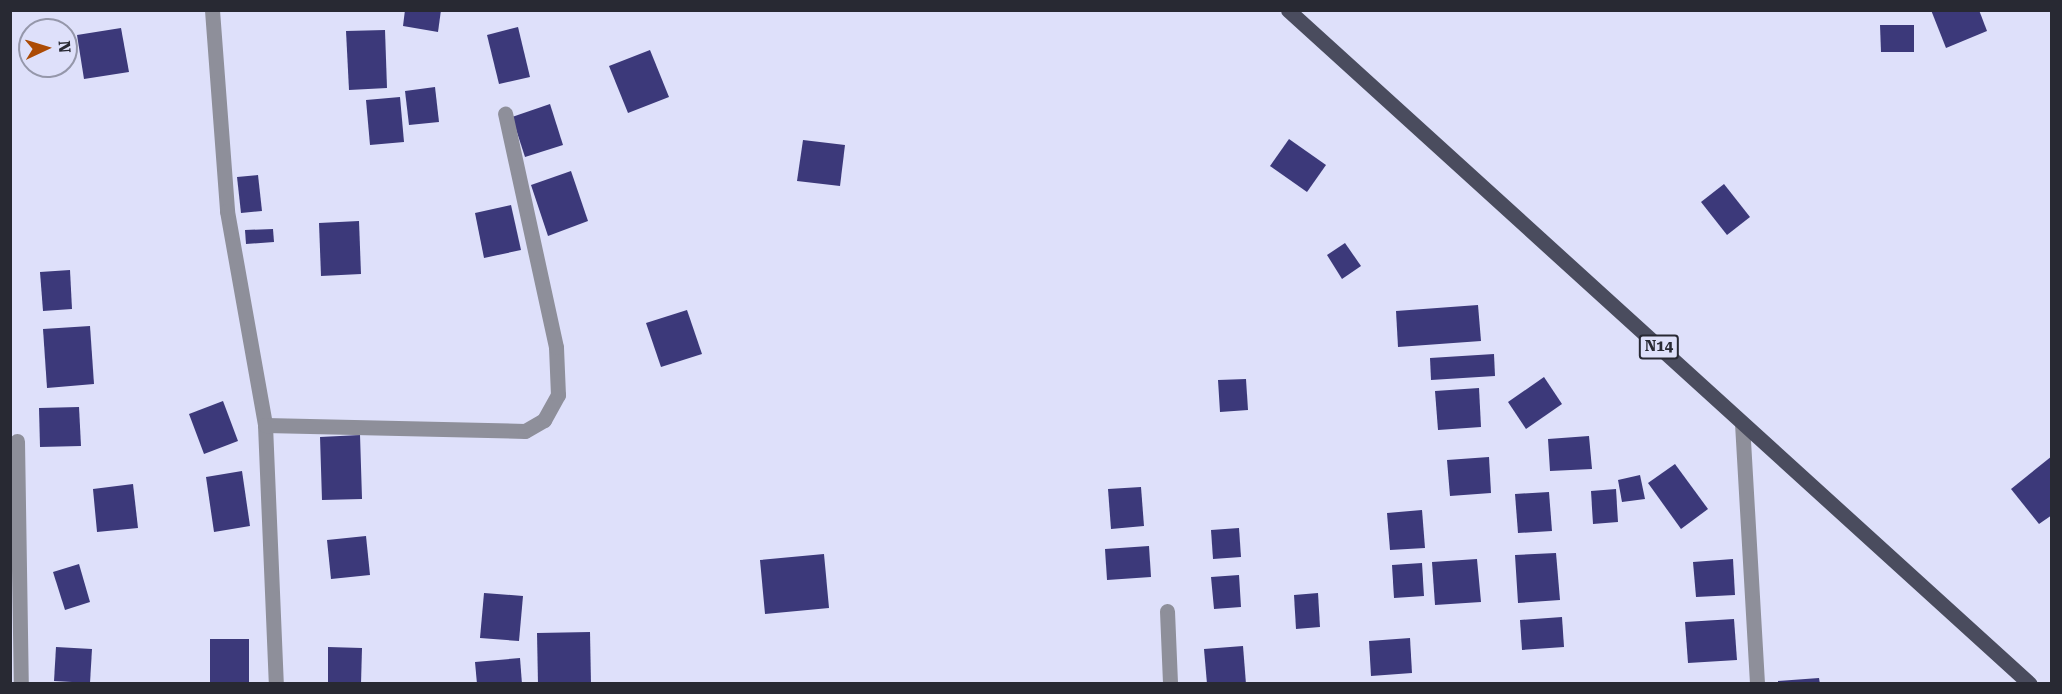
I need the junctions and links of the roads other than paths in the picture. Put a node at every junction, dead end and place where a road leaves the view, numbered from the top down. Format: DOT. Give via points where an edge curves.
graph roads {
  1 [pos="212,10"];
  2 [pos="1288,10"];
  3 [pos="505,114"];
  4 [pos="1742,423"];
  5 [pos="265,425"];
  6 [pos="17,441"];
  7 [pos="1167,611"];
  8 [pos="21,684"];
  9 [pos="276,684"];
  10 [pos="1170,684"];
  11 [pos="1758,684"];
  12 [pos="2030,684"];
  1 -- 5 [label="street" via="227,211"];
  2 -- 4 [label="main road, N14"];
  3 -- 5 [label="street" via="556,347 558,395 544,420 525,431"];
  4 -- 11 [label="street"];
  4 -- 12 [label="main road, N14"];
  5 -- 9 [label="street"];
  6 -- 8 [label="street"];
  7 -- 10 [label="street"];
}
